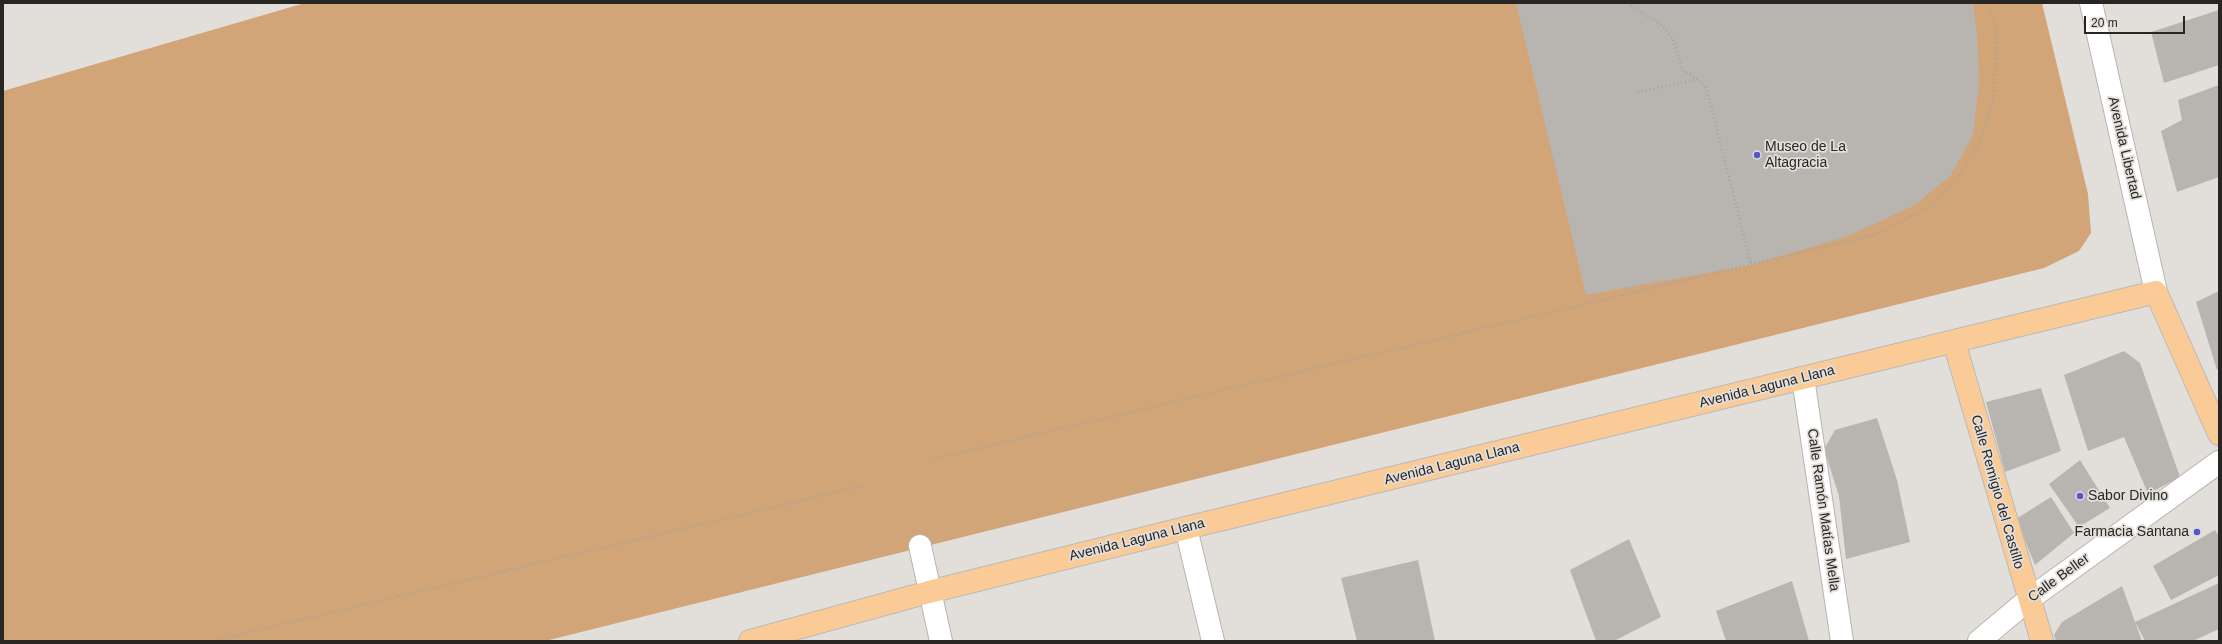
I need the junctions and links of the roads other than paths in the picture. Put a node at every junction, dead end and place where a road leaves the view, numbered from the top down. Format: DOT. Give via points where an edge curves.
graph roads {
  1 [pos="2091,3"];
  2 [pos="2156,292"];
  3 [pos="1954,342"];
  4 [pos="1803,378"];
  5 [pos="2219,434"];
  6 [pos="2219,462"];
  7 [pos="1186,528"];
  8 [pos="920,546"];
  9 [pos="929,592"];
  10 [pos="2028,600"];
  11 [pos="750,641"];
  12 [pos="941,641"];
  13 [pos="1212,641"];
  14 [pos="1842,641"];
  15 [pos="1979,641"];
  16 [pos="2042,641"];
  1 -- 2 [label="street, Avenida Libertad"];
  2 -- 3 [label="main road, Avenida Laguna Llana"];
  2 -- 5 [label="main road"];
  3 -- 4 [label="main road, Avenida Laguna Llana"];
  3 -- 10 [label="main road, Calle Remigio del Castillo"];
  4 -- 7 [label="main road, Avenida Laguna Llana"];
  4 -- 14 [label="street, Calle Ramón Matías Mella"];
  6 -- 10 [label="street, Calle Beller"];
  7 -- 9 [label="main road, Avenida Laguna Llana"];
  7 -- 13 [label="street"];
  8 -- 9 [label="street"];
  9 -- 11 [label="main road, Avenida Laguna Llana"];
  9 -- 12 [label="street"];
  10 -- 15 [label="street, Calle Beller"];
  10 -- 16 [label="main road, Calle Remigio del Castillo"];
}
